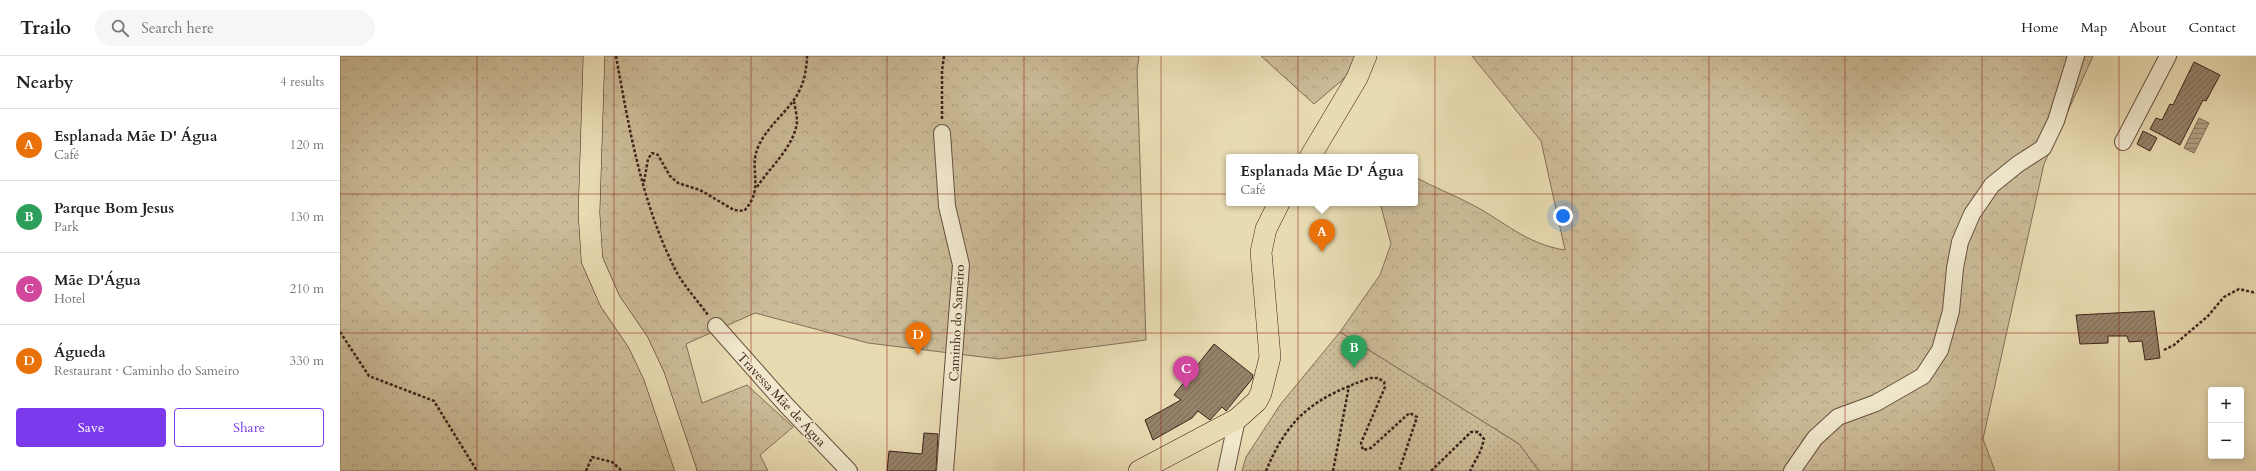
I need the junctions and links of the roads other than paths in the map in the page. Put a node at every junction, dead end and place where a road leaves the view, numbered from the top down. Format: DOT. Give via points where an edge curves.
graph roads {
  1 [pos="594,56"];
  2 [pos="1366,56"];
  3 [pos="2076,56"];
  4 [pos="2168,56"];
  5 [pos="942,134"];
  6 [pos="2123,142"];
  7 [pos="1312,154"];
  8 [pos="1278,206"];
  9 [pos="716,326"];
  10 [pos="1237,419"];
  11 [pos="686,471"];
  12 [pos="849,471"];
  13 [pos="945,471"];
  14 [pos="1138,471"];
  15 [pos="1226,471"];
  16 [pos="1792,471"];
  1 -- 11 [label="main road" via="589,213 592,260 610,301 638,342 654,376"];
  2 -- 7 [label="main road" via="1357,78"];
  3 -- 16 [label="street" via="2056,121 2043,148 1992,185 1972,214 1960,242 1951,311 1940,350 1923,376 1876,403 1838,417 1815,438"];
  4 -- 6 [label="street"];
  5 -- 13 [label="street, Caminho do Sameiro" via="948,206 961,265"];
  8 -- 10 [label="main road" via="1266,229 1261,252 1270,357 1261,393"];
  9 -- 12 [label="street, Travessa Mãe de Água" via="786,406"];
  10 -- 14 [label="main road"];
  10 -- 15 [label="street"];
}
